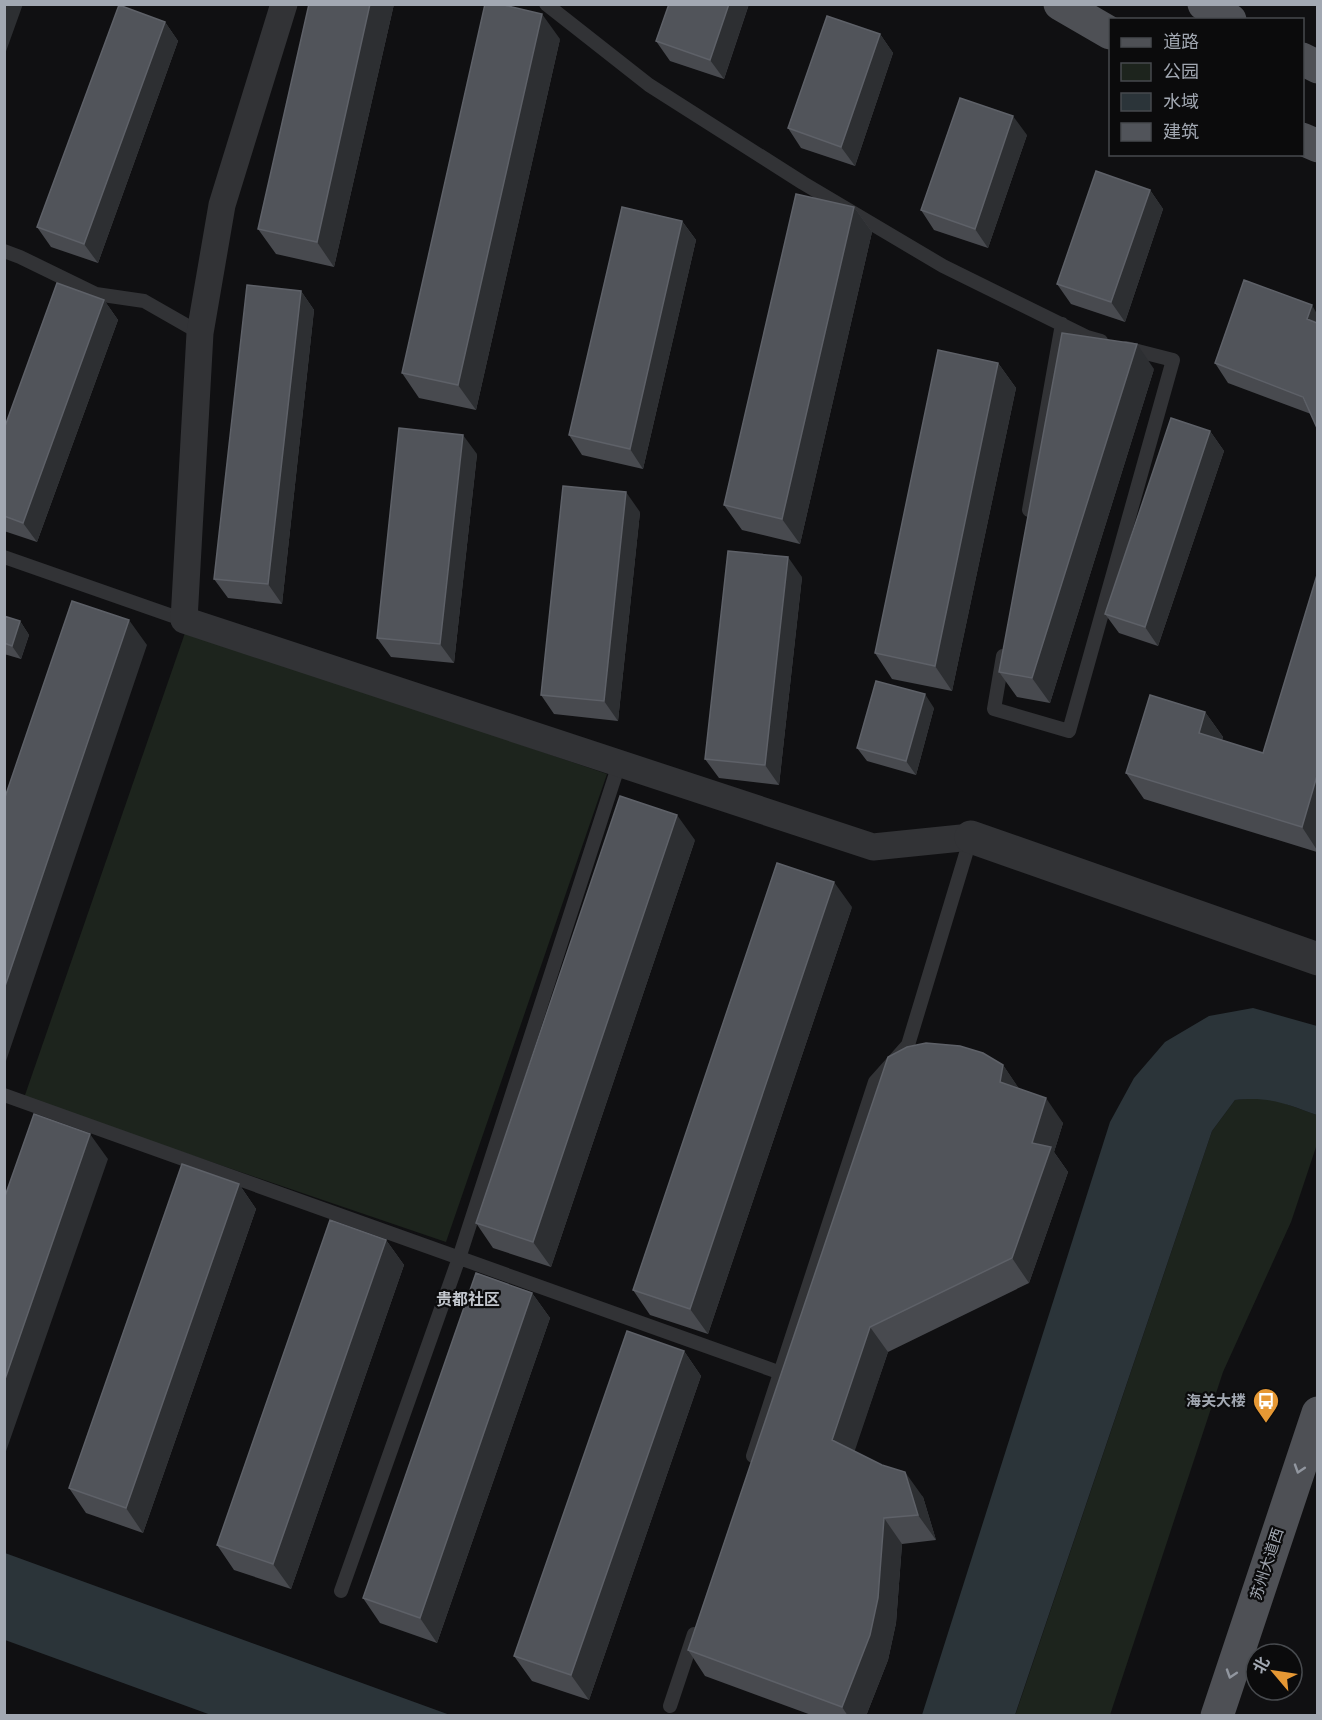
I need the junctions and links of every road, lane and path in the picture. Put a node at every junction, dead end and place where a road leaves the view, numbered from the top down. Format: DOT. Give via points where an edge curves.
graph roads {
  1 [pos="284,4"];
  2 [pos="546,4"];
  3 [pos="1060,4"];
  4 [pos="1204,4"];
  5 [pos="1227,18"];
  6 [pos="1109,32"];
  7 [pos="4,251"];
  8 [pos="1062,324"];
  9 [pos="200,333"];
  10 [pos="1027,523"];
  11 [pos="4,557"];
  12 [pos="184,620"];
  13 [pos="1006,639"];
  14 [pos="619,764"];
  15 [pos="971,837"];
  16 [pos="1317,958"];
  17 [pos="4,1095"];
  18 [pos="459,1258"];
  19 [pos="781,1373"];
  20 [pos="1317,1413"];
  21 [pos="748,1473"];
  22 [pos="341,1591"];
  23 [pos="700,1617"];
  24 [pos="670,1706"];
  25 [pos="1217,1716"];
  1 -- 9 [label="street" via="222,205"];
  2 -- 8 [label="lane" via="649,85 784,171 943,266"];
  3 -- 6 [label="main road"];
  4 -- 5 [label="main road"];
  7 -- 9 [label="lane" via="96,294 144,301"];
  8 -- 10 [label="lane"];
  8 -- 13 [label="lane" via="1087,337 1173,360 1069,731 994,709"];
  9 -- 12 [label="street"];
  11 -- 12 [label="lane"];
  12 -- 14 [label="street"];
  14 -- 15 [label="street" via="873,847"];
  14 -- 18 [label="lane"];
  15 -- 16 [label="street"];
  15 -- 19 [label="lane" via="908,1045 875,1082"];
  17 -- 18 [label="lane"];
  18 -- 19 [label="lane"];
  18 -- 22 [label="lane"];
  19 -- 21 [label="lane"];
  20 -- 25 [label="main road, 苏州大道西, one-way"];
  23 -- 24 [label="lane"];
}
